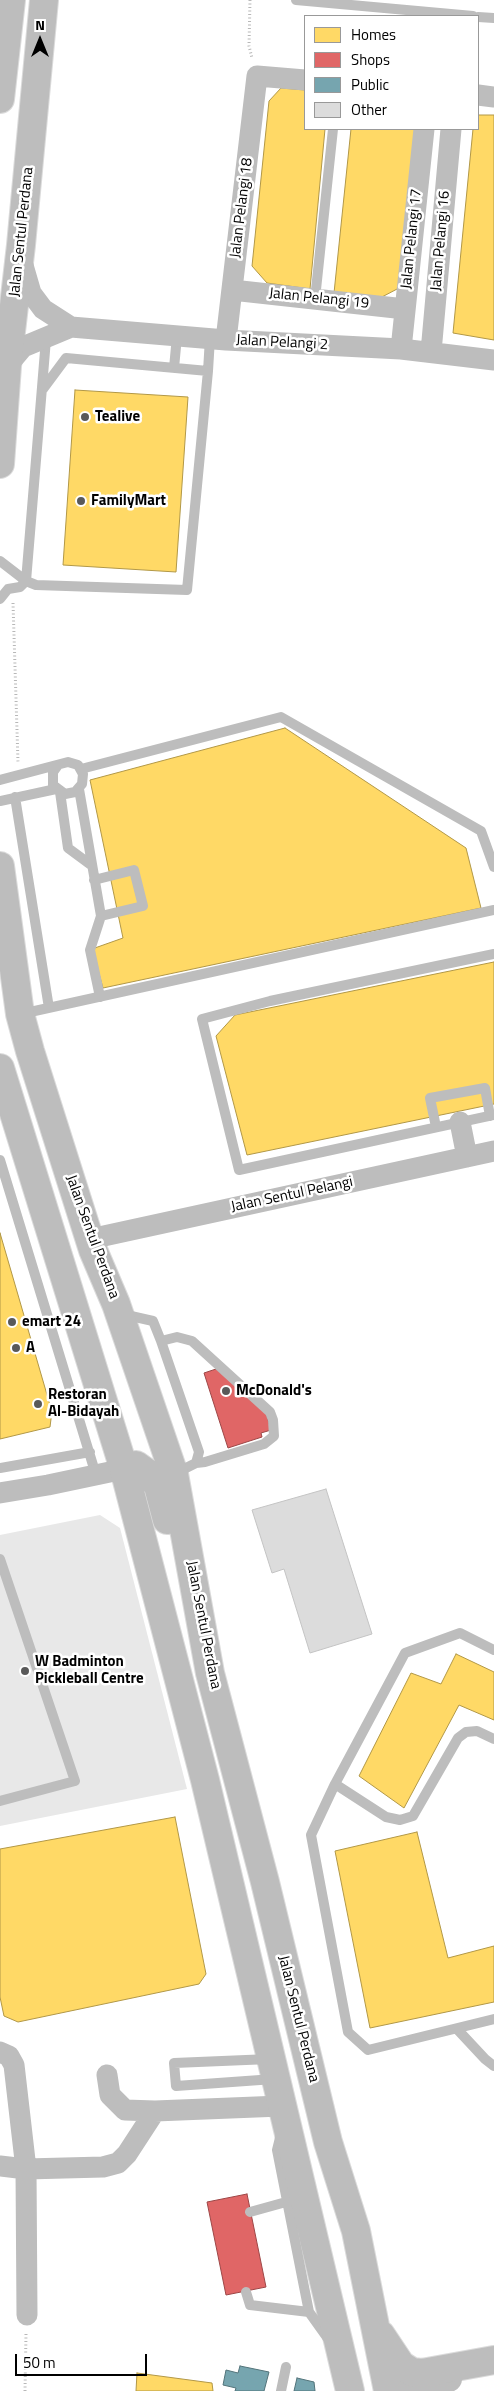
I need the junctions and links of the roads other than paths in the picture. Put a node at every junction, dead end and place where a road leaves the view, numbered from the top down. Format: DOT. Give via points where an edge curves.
graph roads {
  1 [pos="296,0"];
  2 [pos="45,1"];
  3 [pos="7,10"];
  4 [pos="463,15"];
  5 [pos="479,17"];
  6 [pos="494,18"];
  7 [pos="2,66"];
  8 [pos="304,80"];
  9 [pos="479,96"];
  10 [pos="494,97"];
  11 [pos="0,99"];
  12 [pos="333,130"];
  13 [pos="424,130"];
  14 [pos="451,130"];
  15 [pos="19,255"];
  16 [pos="232,290"];
  17 [pos="315,299"];
  18 [pos="405,309"];
  19 [pos="71,327"];
  20 [pos="177,336"];
  21 [pos="46,339"];
  22 [pos="218,339"];
  23 [pos="401,349"];
  24 [pos="430,352"];
  25 [pos="494,360"];
  26 [pos="7,366"];
  27 [pos="174,368"];
  28 [pos="208,371"];
  29 [pos="43,389"];
  30 [pos="0,464"];
  31 [pos="0,561"];
  32 [pos="26,581"];
  33 [pos="0,599"];
  34 [pos="58,765"];
  35 [pos="81,769"];
  36 [pos="0,780"];
  37 [pos="79,789"];
  38 [pos="58,790"];
  39 [pos="15,798"];
  40 [pos="0,801"];
  41 [pos="91,865"];
  42 [pos="0,866"];
  43 [pos="494,867"];
  44 [pos="94,880"];
  45 [pos="494,910"];
  46 [pos="101,916"];
  47 [pos="494,954"];
  48 [pos="100,997"];
  49 [pos="49,1008"];
  50 [pos="20,1014"];
  51 [pos="0,1068"];
  52 [pos="492,1116"];
  53 [pos="460,1122"];
  54 [pos="436,1127"];
  55 [pos="494,1151"];
  56 [pos="467,1156"];
  57 [pos="0,1160"];
  58 [pos="90,1239"];
  59 [pos="118,1314"];
  60 [pos="128,1340"];
  61 [pos="162,1341"];
  62 [pos="90,1452"];
  63 [pos="130,1467"];
  64 [pos="0,1468"];
  65 [pos="185,1468"];
  66 [pos="96,1476"];
  67 [pos="0,1493"];
  68 [pos="0,1559"];
  69 [pos="494,1650"];
  70 [pos="210,1673"];
  71 [pos="494,1739"];
  72 [pos="335,1784"];
  73 [pos="0,1801"];
  74 [pos="494,2018"];
  75 [pos="457,2029"];
  76 [pos="0,2052"];
  77 [pos="494,2066"];
  78 [pos="272,2069"];
  79 [pos="107,2075"];
  80 [pos="155,2111"];
  81 [pos="282,2112"];
  82 [pos="0,2166"];
  83 [pos="26,2169"];
  84 [pos="286,2202"];
  85 [pos="250,2212"];
  86 [pos="246,2292"];
  87 [pos="309,2312"];
  88 [pos="27,2315"];
  89 [pos="373,2321"];
  90 [pos="494,2360"];
  91 [pos="344,2361"];
  92 [pos="286,2367"];
  93 [pos="494,2371"];
  94 [pos="281,2391"];
  95 [pos="350,2391"];
  96 [pos="388,2391"];
  97 [pos="394,2391"];
  1 -- 4 [label="lane"];
  2 -- 15 [label="main road, Jalan Sentul Perdana"];
  3 -- 7 [label="main road"];
  5 -- 6 [label="lane"];
  7 -- 11 [label="main road"];
  8 -- 16 [label="street, Jalan Pelangi 18" via="257,76"];
  9 -- 10 [label="street"];
  12 -- 17 [label="lane"];
  13 -- 18 [label="street, Jalan Pelangi 17"];
  14 -- 24 [label="street, Jalan Pelangi 16"];
  15 -- 19 [label="street, Jalan Pelangi 2" via="31,293 43,309"];
  15 -- 26 [label="main road, Jalan Sentul Perdana"];
  16 -- 17 [label="street, Jalan Pelangi 19"];
  16 -- 22 [label="street, Jalan Pelangi 18"];
  17 -- 18 [label="street, Jalan Pelangi 19"];
  18 -- 23 [label="street, Jalan Pelangi 17"];
  19 -- 20 [label="street, Jalan Pelangi 2"];
  19 -- 21 [label="street"];
  20 -- 22 [label="street, Jalan Pelangi 2"];
  20 -- 27 [label="lane"];
  21 -- 26 [label="street" via="23,347"];
  21 -- 29 [label="lane"];
  22 -- 23 [label="street, Jalan Pelangi 2"];
  22 -- 28 [label="lane"];
  23 -- 24 [label="street, Jalan Pelangi 2"];
  24 -- 25 [label="street, Jalan Pelangi 2"];
  26 -- 30 [label="main road, Jalan Sentul Perdana"];
  27 -- 28 [label="lane"];
  27 -- 29 [label="lane" via="66,358"];
  28 -- 32 [label="lane" via="187,590"];
  29 -- 32 [label="lane"];
  31 -- 32 [label="lane"];
  32 -- 33 [label="lane" via="20,587 8,589"];
  34 -- 35 [label="lane" via="68,762"];
  34 -- 36 [label="lane"];
  34 -- 38 [label="lane" via="52,776"];
  35 -- 37 [label="lane" via="84,779"];
  35 -- 43 [label="lane" via="281,717 481,831"];
  37 -- 38 [label="lane" via="70,794"];
  37 -- 41 [label="lane"];
  38 -- 39 [label="lane"];
  38 -- 41 [label="lane" via="68,848"];
  39 -- 40 [label="lane"];
  39 -- 49 [label="lane"];
  41 -- 44 [label="lane"];
  42 -- 50 [label="main road, Jalan Sentul Perdana"];
  44 -- 46 [label="lane"];
  44 -- 46 [label="lane" via="134,870 143,906"];
  45 -- 48 [label="lane"];
  46 -- 48 [label="lane" via="90,950"];
  47 -- 54 [label="lane" via="270,1001 202,1019 240,1170"];
  48 -- 49 [label="lane"];
  49 -- 50 [label="lane"];
  50 -- 58 [label="main road, Jalan Sentul Perdana"];
  51 -- 63 [label="main road"];
  52 -- 53 [label="lane"];
  52 -- 54 [label="lane" via="485,1088 430,1098"];
  53 -- 54 [label="lane"];
  53 -- 56 [label="street"];
  55 -- 56 [label="street, Jalan Sentul Pelangi"];
  56 -- 58 [label="street, Jalan Sentul Pelangi"];
  57 -- 62 [label="lane"];
  58 -- 59 [label="main road, Jalan Sentul Perdana"];
  59 -- 60 [label="main road, Jalan Sentul Perdana"];
  59 -- 61 [label="lane" via="153,1320"];
  60 -- 63 [label="main road" via="129,1368 146,1435"];
  60 -- 65 [label="main road, Jalan Sentul Perdana"];
  61 -- 65 [label="lane" via="199,1452"];
  61 -- 65 [label="lane" via="177,1337 192,1341 270,1412 273,1420 274,1436 264,1444"];
  62 -- 64 [label="lane"];
  62 -- 66 [label="lane"];
  63 -- 66 [label="street"];
  63 -- 70 [label="main road" via="150,1476 158,1486"];
  63 -- 78 [label="main road"];
  65 -- 70 [label="main road, Jalan Sentul Perdana"];
  66 -- 67 [label="street"];
  68 -- 73 [label="lane" via="75,1781"];
  69 -- 72 [label="lane" via="460,1633 405,1653"];
  70 -- 89 [label="main road, Jalan Sentul Perdana" via="328,2142 356,2231"];
  71 -- 72 [label="lane" via="477,1731 466,1732 458,1738 413,1816 400,1820 386,1817"];
  72 -- 75 [label="lane" via="311,1835 348,2032 368,2050"];
  74 -- 75 [label="lane"];
  75 -- 77 [label="lane"];
  76 -- 83 [label="street" via="9,2056 14,2065"];
  78 -- 78 [label="lane" via="176,2086 174,2063"];
  78 -- 81 [label="main road"];
  79 -- 80 [label="street" via="110,2095 125,2110"];
  80 -- 81 [label="street"];
  80 -- 83 [label="street" via="118,2163 103,2168"];
  81 -- 84 [label="lane" via="278,2150"];
  81 -- 91 [label="main road"];
  82 -- 83 [label="street"];
  83 -- 88 [label="street"];
  84 -- 85 [label="lane"];
  84 -- 87 [label="lane"];
  86 -- 87 [label="lane" via="250,2304"];
  87 -- 91 [label="lane"];
  89 -- 90 [label="main road" via="400,2365 412,2372"];
  89 -- 96 [label="main road, Jalan Sentul Perdana"];
  91 -- 95 [label="main road"];
  92 -- 94 [label="lane"];
  93 -- 97 [label="street"];
}
